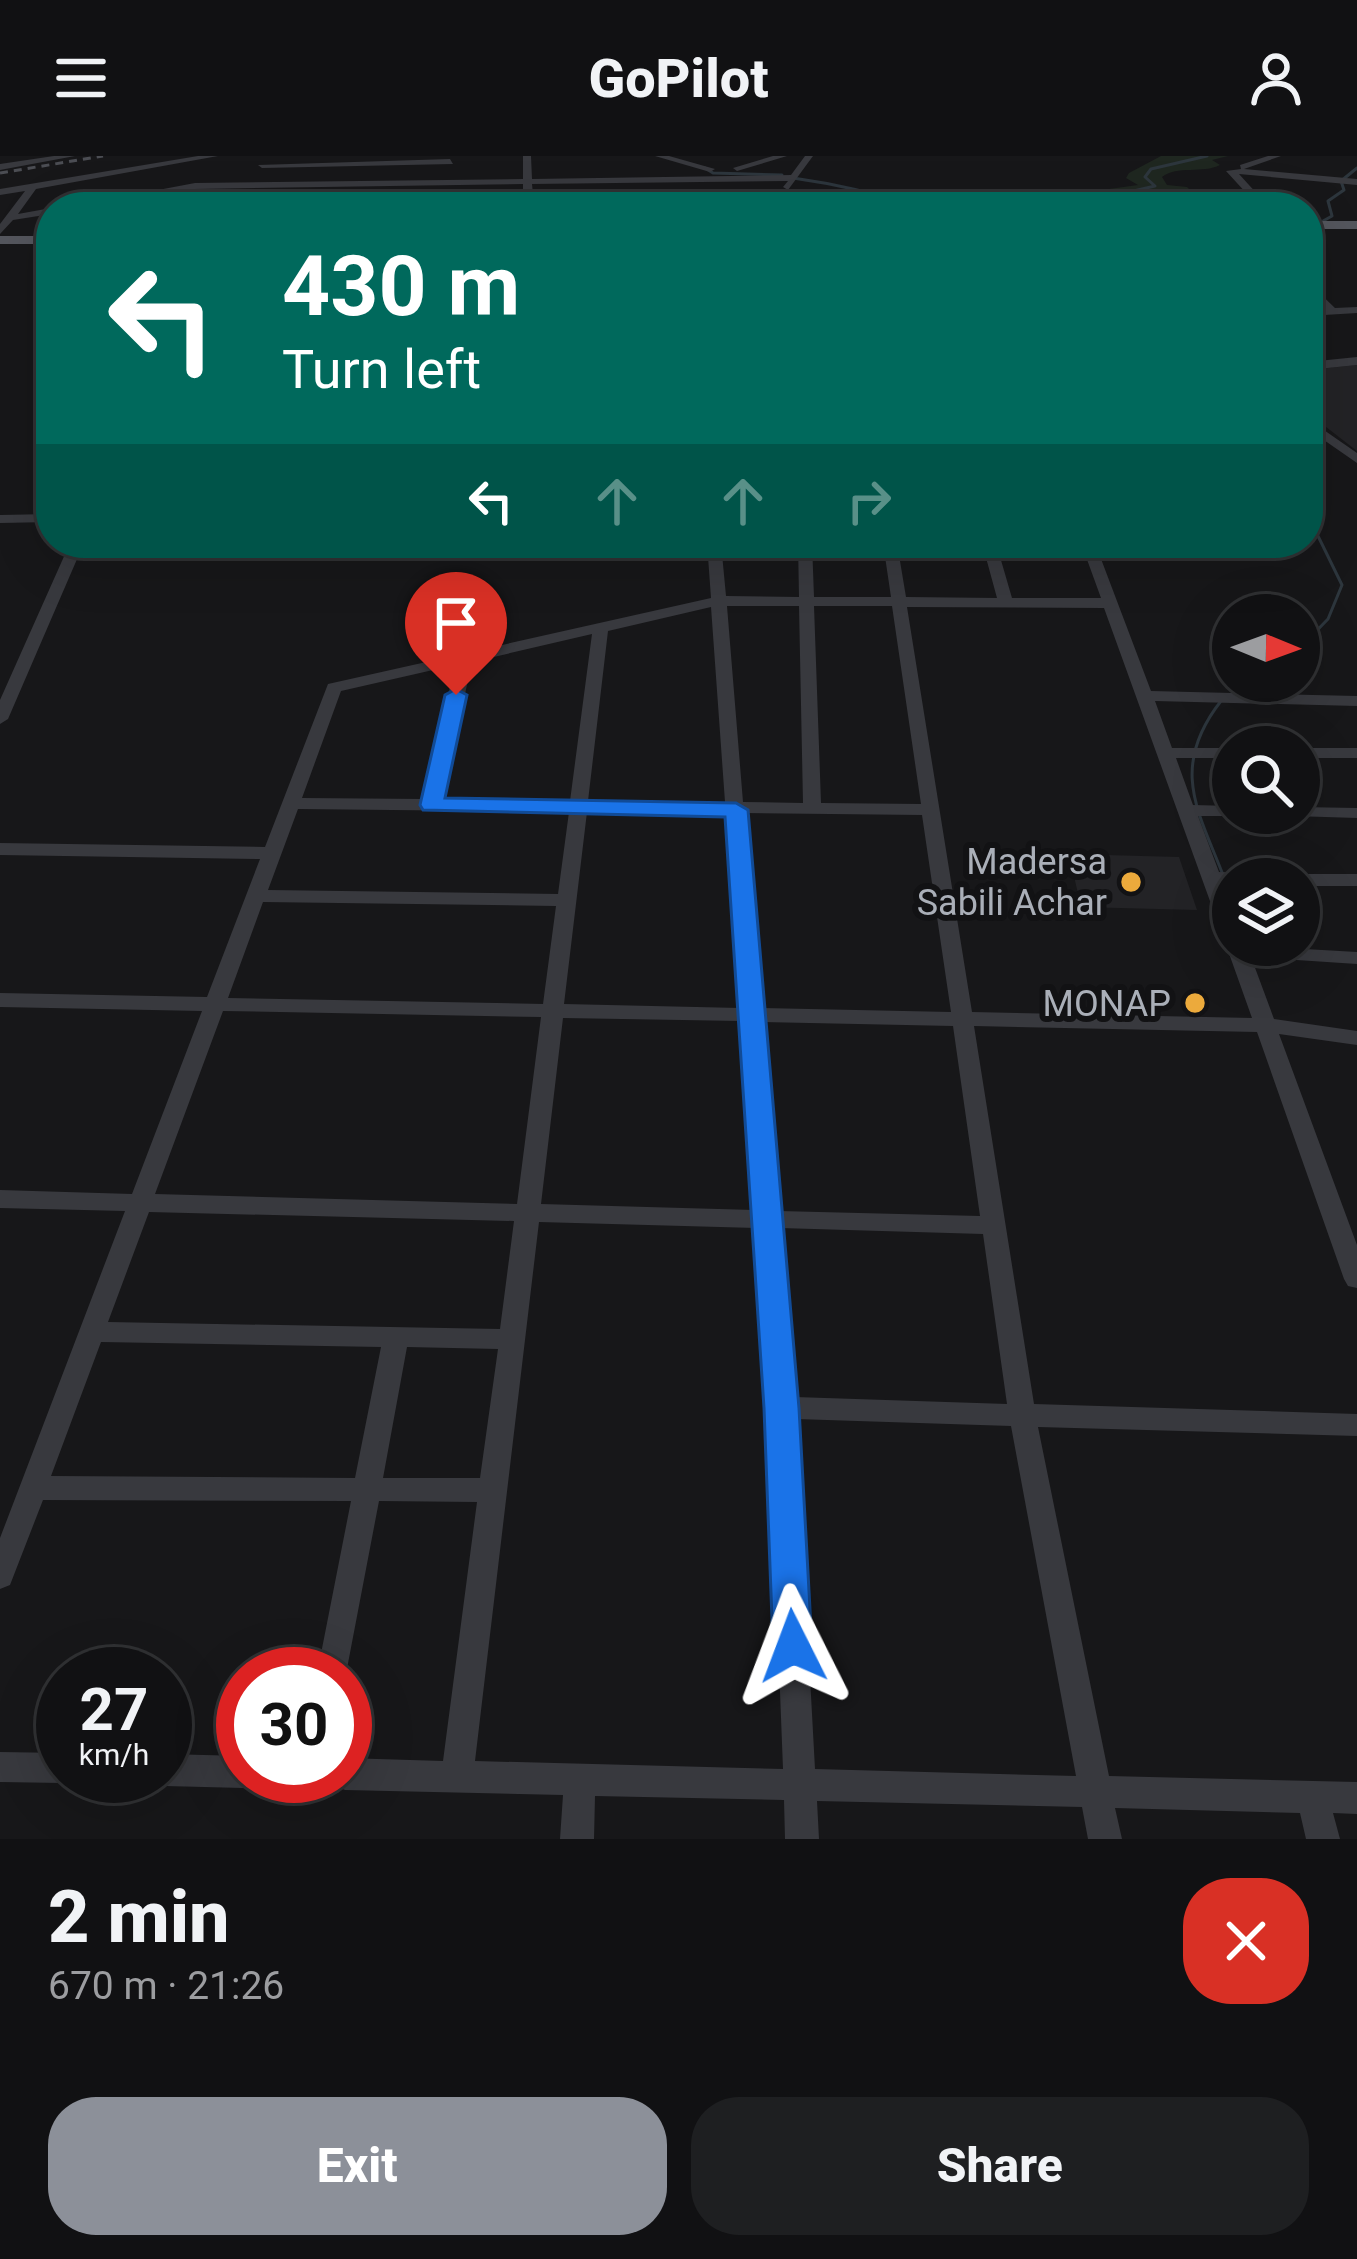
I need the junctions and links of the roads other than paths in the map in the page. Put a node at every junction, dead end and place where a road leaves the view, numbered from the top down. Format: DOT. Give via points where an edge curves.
graph roads {
  1 [pos="38,156"];
  2 [pos="71,156"];
  3 [pos="214,156"];
  4 [pos="427,156"];
  5 [pos="527,156"];
  6 [pos="602,156"];
  7 [pos="659,156"];
  8 [pos="783,156"];
  9 [pos="809,156"];
  10 [pos="1277,156"];
  11 [pos="57,158"];
  12 [pos="187,160"];
  13 [pos="261,161"];
  14 [pos="450,162"];
  15 [pos="0,167"];
  16 [pos="722,172"];
  17 [pos="1231,172"];
  18 [pos="736,176"];
  19 [pos="604,178"];
  20 [pos="794,178"];
  21 [pos="528,180"];
  22 [pos="400,182"];
  23 [pos="448,182"];
  24 [pos="1357,182"];
  25 [pos="33,186"];
  26 [pos="195,186"];
  27 [pos="266,190"];
  28 [pos="0,192"];
  29 [pos="160,192"];
  30 [pos="398,192"];
  31 [pos="528,192"];
  32 [pos="606,192"];
  33 [pos="784,192"];
  34 [pos="1250,192"];
  35 [pos="36,214"];
  36 [pos="10,218"];
  37 [pos="1323,225"];
  38 [pos="1355,226"];
  39 [pos="0,231"];
  40 [pos="0,240"];
  41 [pos="36,240"];
  42 [pos="1323,301"];
  43 [pos="1357,310"];
  44 [pos="1323,312"];
  45 [pos="1333,312"];
  46 [pos="1357,361"];
  47 [pos="1323,364"];
  48 [pos="1323,434"];
  49 [pos="1357,459"];
  50 [pos="36,518"];
  51 [pos="0,519"];
  52 [pos="70,558"];
  53 [pos="715,558"];
  54 [pos="805,558"];
  55 [pos="892,558"];
  56 [pos="993,558"];
  57 [pos="1094,558"];
  58 [pos="718,601"];
  59 [pos="806,601"];
  60 [pos="898,601"];
  61 [pos="1005,601"];
  62 [pos="1110,603"];
  63 [pos="601,627"];
  64 [pos="465,658"];
  65 [pos="1144,696"];
  66 [pos="1357,701"];
  67 [pos="0,719"];
  68 [pos="1165,753"];
  69 [pos="1212,753"];
  70 [pos="1320,753"];
  71 [pos="1357,753"];
  72 [pos="291,803"];
  73 [pos="432,805"];
  74 [pos="579,807"];
  75 [pos="736,810"];
  76 [pos="930,810"];
  77 [pos="1186,810"];
  78 [pos="812,811"];
  79 [pos="1212,811"];
  80 [pos="1320,812"];
  81 [pos="1357,812"];
  82 [pos="0,850"];
  83 [pos="272,853"];
  84 [pos="1211,878"];
  85 [pos="1320,880"];
  86 [pos="1357,880"];
  87 [pos="256,896"];
  88 [pos="567,900"];
  89 [pos="1320,954"];
  90 [pos="1357,958"];
  91 [pos="1243,966"];
  92 [pos="0,1000"];
  93 [pos="215,1004"];
  94 [pos="553,1011"];
  95 [pos="754,1015"];
  96 [pos="962,1019"];
  97 [pos="1264,1025"];
  98 [pos="1357,1038"];
  99 [pos="0,1199"];
  100 [pos="140,1203"];
  101 [pos="528,1213"];
  102 [pos="768,1219"];
  103 [pos="992,1225"];
  104 [pos="1357,1279"];
  105 [pos="92,1332"];
  106 [pos="395,1338"];
  107 [pos="512,1340"];
  108 [pos="782,1408"];
  109 [pos="1023,1419"];
  110 [pos="1357,1425"];
  111 [pos="33,1488"];
  112 [pos="368,1489"];
  113 [pos="493,1490"];
  114 [pos="0,1576"];
  115 [pos="337,1647"];
  116 [pos="0,1767"];
  117 [pos="36,1768"];
  118 [pos="372,1775"];
  119 [pos="457,1777"];
  120 [pos="580,1780"];
  121 [pos="799,1788"];
  122 [pos="1097,1792"];
  123 [pos="1312,1796"];
  124 [pos="1357,1798"];
  125 [pos="577,1839"];
  126 [pos="802,1839"];
  127 [pos="1106,1839"];
  128 [pos="1323,1839"];
  1 -- 11 [label="street"];
  2 -- 11 [label="street"];
  3 -- 12 [label="street"];
  4 -- 14 [label="street"];
  5 -- 21 [label="street"];
  6 -- 19 [label="street"];
  7 -- 16 [label="street"];
  8 -- 16 [label="street"];
  9 -- 20 [label="street"];
  10 -- 17 [label="street"];
  11 -- 15 [label="street"];
  12 -- 25 [label="street"];
  12 -- 26 [label="street"];
  13 -- 14 [label="street"];
  13 -- 27 [label="street"];
  14 -- 23 [label="street"];
  16 -- 18 [label="street"];
  17 -- 24 [label="street"];
  17 -- 34 [label="street"];
  18 -- 19 [label="street"];
  18 -- 20 [label="street"];
  19 -- 21 [label="street"];
  19 -- 32 [label="street"];
  20 -- 33 [label="street"];
  21 -- 23 [label="street"];
  21 -- 31 [label="street"];
  22 -- 23 [label="street"];
  22 -- 27 [label="street"];
  22 -- 30 [label="street"];
  25 -- 28 [label="street"];
  25 -- 36 [label="street"];
  26 -- 27 [label="street"];
  26 -- 29 [label="street"];
  35 -- 36 [label="street"];
  36 -- 39 [label="street"];
  37 -- 38 [label="main road"];
  40 -- 41 [label="main road"];
  42 -- 45 [label="street"];
  43 -- 45 [label="street"];
  44 -- 45 [label="street"];
  46 -- 47 [label="street"];
  48 -- 49 [label="street"];
  50 -- 51 [label="street"];
  52 -- 67 [label="street"];
  53 -- 58 [label="street"];
  54 -- 59 [label="street"];
  55 -- 60 [label="street"];
  56 -- 61 [label="street"];
  57 -- 62 [label="street"];
  58 -- 59 [label="street"];
  58 -- 63 [label="street"];
  58 -- 75 [label="street"];
  59 -- 60 [label="street"];
  59 -- 78 [label="street"];
  60 -- 61 [label="street"];
  60 -- 76 [label="street"];
  61 -- 62 [label="street"];
  62 -- 65 [label="street"];
  63 -- 64 [label="street"];
  63 -- 74 [label="street"];
  64 -- 72 [label="street" via="334,688"];
  64 -- 73 [label="street"];
  65 -- 66 [label="street"];
  65 -- 68 [label="street"];
  68 -- 69 [label="street"];
  68 -- 77 [label="street"];
  70 -- 71 [label="street"];
  72 -- 73 [label="street"];
  72 -- 83 [label="street"];
  73 -- 74 [label="street"];
  74 -- 75 [label="street"];
  74 -- 88 [label="street"];
  75 -- 78 [label="street"];
  75 -- 95 [label="street"];
  76 -- 78 [label="street"];
  76 -- 96 [label="street"];
  77 -- 79 [label="street"];
  77 -- 84 [label="street"];
  80 -- 81 [label="street"];
  82 -- 83 [label="street"];
  83 -- 87 [label="street"];
  85 -- 86 [label="street"];
  87 -- 88 [label="street"];
  87 -- 93 [label="street"];
  88 -- 94 [label="street"];
  89 -- 90 [label="street"];
  91 -- 97 [label="street"];
  92 -- 93 [label="street"];
  93 -- 94 [label="street"];
  93 -- 100 [label="street"];
  94 -- 95 [label="street"];
  94 -- 101 [label="street"];
  95 -- 96 [label="street"];
  95 -- 102 [label="street"];
  96 -- 97 [label="street"];
  96 -- 103 [label="street"];
  97 -- 98 [label="street"];
  97 -- 104 [label="street"];
  99 -- 100 [label="street"];
  100 -- 101 [label="street"];
  100 -- 105 [label="street"];
  101 -- 102 [label="street"];
  101 -- 107 [label="street"];
  102 -- 103 [label="street"];
  102 -- 108 [label="street"];
  103 -- 109 [label="street"];
  105 -- 106 [label="street"];
  105 -- 111 [label="street"];
  106 -- 107 [label="street"];
  106 -- 112 [label="street"];
  107 -- 113 [label="street"];
  108 -- 109 [label="street"];
  108 -- 121 [label="street"];
  109 -- 110 [label="street"];
  109 -- 122 [label="street"];
  111 -- 112 [label="street"];
  111 -- 114 [label="street"];
  112 -- 113 [label="street"];
  112 -- 115 [label="street"];
  113 -- 119 [label="street"];
  116 -- 117 [label="street"];
  118 -- 119 [label="street"];
  119 -- 120 [label="street"];
  120 -- 121 [label="street"];
  120 -- 125 [label="street"];
  121 -- 122 [label="street"];
  121 -- 126 [label="street"];
  122 -- 123 [label="street"];
  122 -- 127 [label="street"];
  123 -- 124 [label="street"];
  123 -- 128 [label="street"];
}
